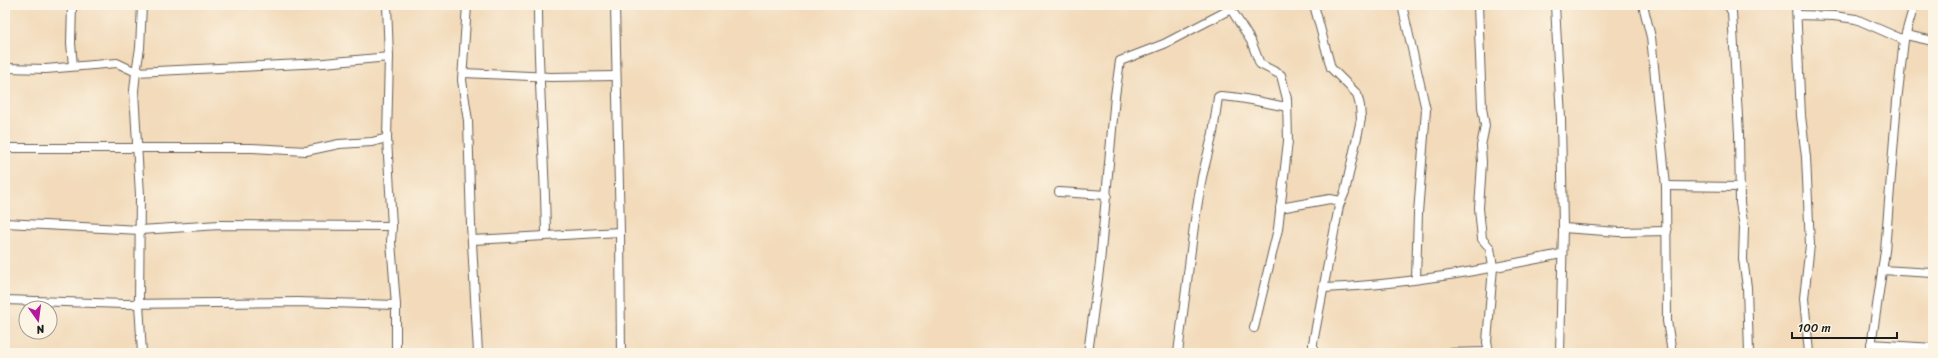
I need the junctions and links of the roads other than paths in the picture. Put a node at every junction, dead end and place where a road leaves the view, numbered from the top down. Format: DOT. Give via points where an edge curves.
graph roads {
  1 [pos="72,5"];
  2 [pos="142,5"];
  3 [pos="387,5"];
  4 [pos="467,5"];
  5 [pos="538,5"];
  6 [pos="615,5"];
  7 [pos="1314,5"];
  8 [pos="1402,5"];
  9 [pos="1478,5"];
  10 [pos="1556,5"];
  11 [pos="1643,5"];
  12 [pos="1728,5"];
  13 [pos="1796,5"];
  14 [pos="1914,5"];
  15 [pos="1229,7"];
  16 [pos="1797,15"];
  17 [pos="1905,38"];
  18 [pos="1933,41"];
  19 [pos="389,57"];
  20 [pos="73,66"];
  21 [pos="5,68"];
  22 [pos="136,72"];
  23 [pos="463,73"];
  24 [pos="538,76"];
  25 [pos="616,76"];
  26 [pos="1287,107"];
  27 [pos="387,138"];
  28 [pos="5,148"];
  29 [pos="137,148"];
  30 [pos="1666,186"];
  31 [pos="1740,187"];
  32 [pos="1059,192"];
  33 [pos="1107,195"];
  34 [pos="1341,201"];
  35 [pos="1280,208"];
  36 [pos="5,223"];
  37 [pos="392,226"];
  38 [pos="1563,228"];
  39 [pos="140,230"];
  40 [pos="1667,230"];
  41 [pos="620,232"];
  42 [pos="546,235"];
  43 [pos="472,240"];
  44 [pos="1561,254"];
  45 [pos="1493,266"];
  46 [pos="1882,270"];
  47 [pos="1933,273"];
  48 [pos="1416,279"];
  49 [pos="1324,288"];
  50 [pos="5,300"];
  51 [pos="139,304"];
  52 [pos="396,305"];
  53 [pos="1254,328"];
  54 [pos="1871,344"];
  55 [pos="1933,348"];
  56 [pos="1489,352"];
  57 [pos="142,353"];
  58 [pos="396,353"];
  59 [pos="478,353"];
  60 [pos="620,353"];
  61 [pos="1088,353"];
  62 [pos="1178,353"];
  63 [pos="1313,353"];
  64 [pos="1446,353"];
  65 [pos="1560,353"];
  66 [pos="1672,353"];
  67 [pos="1749,353"];
  68 [pos="1810,353"];
  69 [pos="1870,353"];
  1 -- 20 [label="street"];
  2 -- 22 [label="street"];
  3 -- 19 [label="street"];
  4 -- 23 [label="street"];
  5 -- 24 [label="street"];
  6 -- 25 [label="street"];
  7 -- 34 [label="street" via="1331,68 1357,94 1360,106 1361,119"];
  8 -- 48 [label="street" via="1426,110"];
  9 -- 45 [label="street" via="1484,126 1479,208 1482,239 1490,248"];
  10 -- 38 [label="street"];
  11 -- 30 [label="street" via="1651,37"];
  12 -- 31 [label="street" via="1732,12"];
  13 -- 16 [label="street"];
  14 -- 17 [label="street"];
  15 -- 26 [label="street" via="1251,42 1260,64 1281,75"];
  15 -- 33 [label="street" via="1164,44 1120,61"];
  16 -- 17 [label="street" via="1834,16 1856,20"];
  16 -- 68 [label="street" via="1810,245 1804,298"];
  17 -- 18 [label="street"];
  17 -- 46 [label="street"];
  19 -- 22 [label="street" via="324,63"];
  19 -- 27 [label="street"];
  20 -- 21 [label="street" via="46,69"];
  20 -- 22 [label="street" via="117,63"];
  22 -- 29 [label="street" via="134,91"];
  23 -- 24 [label="street"];
  23 -- 43 [label="street" via="463,94 468,121"];
  24 -- 25 [label="street"];
  24 -- 42 [label="street" via="545,167"];
  25 -- 41 [label="street"];
  26 -- 35 [label="street" via="1288,141"];
  26 -- 62 [label="street" via="1247,98 1218,97 1194,226"];
  27 -- 29 [label="street" via="306,151 252,148"];
  27 -- 37 [label="street"];
  28 -- 29 [label="street"];
  29 -- 39 [label="street"];
  30 -- 31 [label="street"];
  30 -- 40 [label="street"];
  31 -- 67 [label="street"];
  32 -- 33 [label="street"];
  33 -- 61 [label="street"];
  34 -- 35 [label="street" via="1330,199"];
  34 -- 49 [label="street"];
  35 -- 53 [label="street" via="1278,229"];
  36 -- 39 [label="street"];
  37 -- 39 [label="street" via="220,225"];
  37 -- 52 [label="street"];
  38 -- 40 [label="street" via="1619,232"];
  38 -- 44 [label="street"];
  39 -- 51 [label="street"];
  40 -- 66 [label="street" via="1667,320"];
  41 -- 42 [label="street"];
  41 -- 60 [label="street"];
  42 -- 43 [label="street"];
  43 -- 59 [label="street"];
  44 -- 45 [label="street"];
  44 -- 65 [label="street"];
  45 -- 48 [label="street"];
  45 -- 56 [label="street" via="1487,342"];
  46 -- 47 [label="street"];
  46 -- 54 [label="street"];
  48 -- 49 [label="street"];
  49 -- 63 [label="street"];
  50 -- 51 [label="street"];
  51 -- 52 [label="street" via="298,302"];
  51 -- 57 [label="street"];
  52 -- 58 [label="street"];
  54 -- 55 [label="street"];
  54 -- 69 [label="street"];
  56 -- 64 [label="street"];
}
